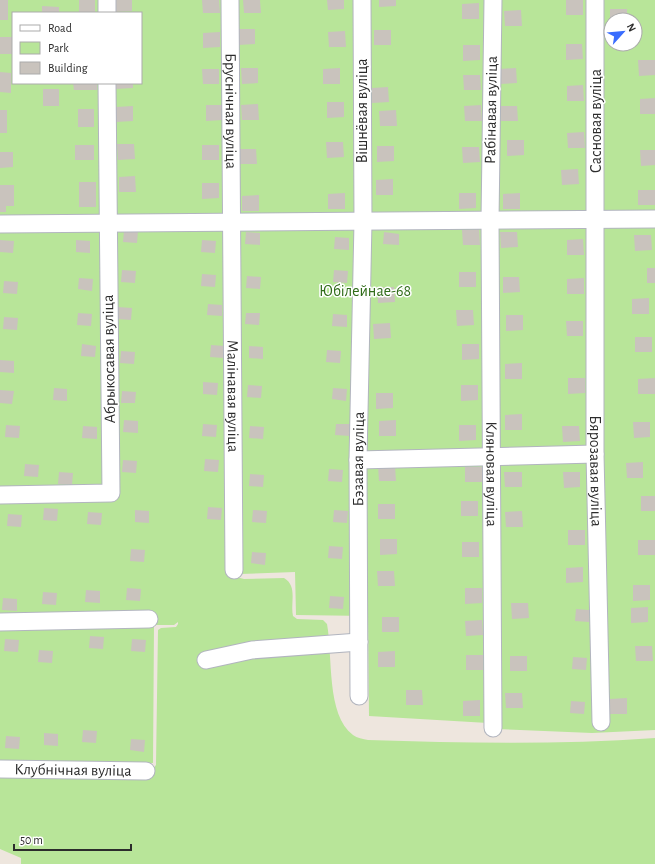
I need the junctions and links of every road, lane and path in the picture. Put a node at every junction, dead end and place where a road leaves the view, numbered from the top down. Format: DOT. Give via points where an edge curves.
graph roads {
  1 [pos="107,0"];
  2 [pos="230,0"];
  3 [pos="362,0"];
  4 [pos="493,0"];
  5 [pos="595,0"];
  6 [pos="107,12"];
  7 [pos="107,84"];
  8 [pos="596,219"];
  9 [pos="655,220"];
  10 [pos="490,221"];
  11 [pos="232,222"];
  12 [pos="363,222"];
  13 [pos="0,224"];
  14 [pos="108,224"];
  15 [pos="595,454"];
  16 [pos="492,456"];
  17 [pos="358,460"];
  18 [pos="0,495"];
  19 [pos="234,570"];
  20 [pos="149,619"];
  21 [pos="0,622"];
  22 [pos="359,642"];
  23 [pos="206,660"];
  24 [pos="359,696"];
  25 [pos="601,722"];
  26 [pos="493,728"];
  27 [pos="0,769"];
  28 [pos="146,771"];
  1 -- 6 [label="street"];
  2 -- 11 [label="street, Бруснічная вуліца"];
  3 -- 12 [label="street, Вішнёвая вуліца"];
  4 -- 10 [label="street, Рабінавая вуліца"];
  5 -- 8 [label="street, Сасновая вуліца"];
  7 -- 14 [label="street, Абрыкосавая вуліца"];
  8 -- 9 [label="street"];
  8 -- 10 [label="street"];
  8 -- 15 [label="street, Бярозавая вуліца"];
  10 -- 12 [label="street"];
  10 -- 16 [label="street, Кляновая вуліца"];
  11 -- 12 [label="street"];
  11 -- 14 [label="street"];
  11 -- 19 [label="street, Малінавая вуліца"];
  12 -- 17 [label="street, Бэзавая вуліца"];
  13 -- 14 [label="street"];
  14 -- 18 [label="street, Абрыкосавая вуліца" via="111,493"];
  15 -- 16 [label="street"];
  15 -- 25 [label="street, Бярозавая вуліца"];
  16 -- 17 [label="street"];
  16 -- 26 [label="street, Кляновая вуліца"];
  17 -- 22 [label="street, Бэзавая вуліца"];
  20 -- 21 [label="street"];
  22 -- 23 [label="street" via="252,650"];
  22 -- 24 [label="street, Бэзавая вуліца"];
  27 -- 28 [label="street, Клубнічная вуліца"];
}
